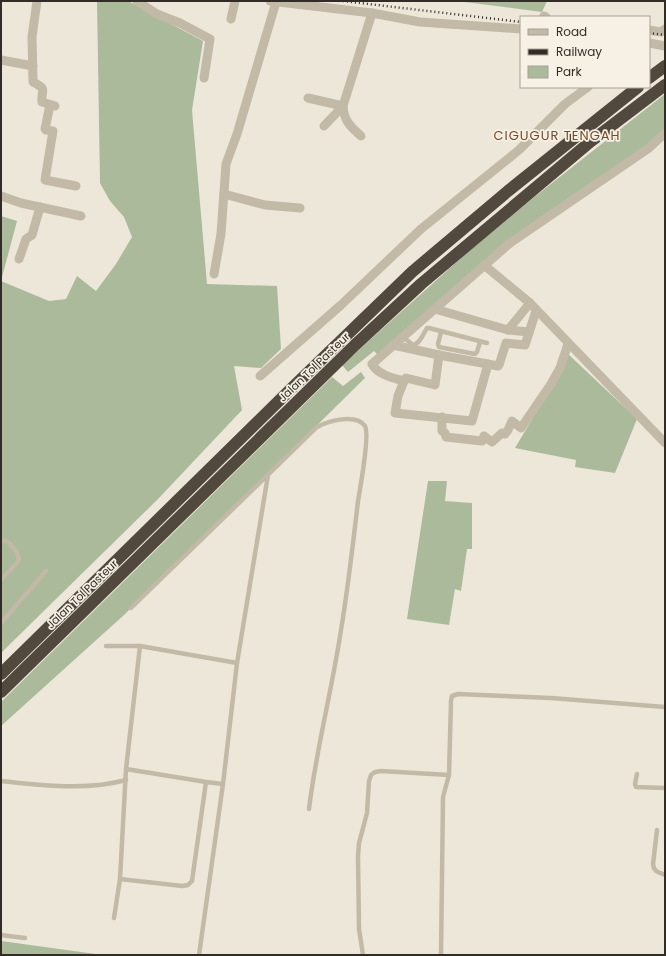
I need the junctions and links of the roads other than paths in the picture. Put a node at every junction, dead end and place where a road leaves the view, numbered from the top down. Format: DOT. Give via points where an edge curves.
graph roads {
  1 [pos="36,1"];
  2 [pos="136,1"];
  3 [pos="235,1"];
  4 [pos="273,1"];
  5 [pos="372,13"];
  6 [pos="231,19"];
  7 [pos="665,29"];
  8 [pos="520,30"];
  9 [pos="650,30"];
  10 [pos="650,43"];
  11 [pos="665,46"];
  12 [pos="1,60"];
  13 [pos="32,66"];
  14 [pos="665,66"];
  15 [pos="650,77"];
  16 [pos="204,78"];
  17 [pos="665,85"];
  18 [pos="587,88"];
  19 [pos="637,88"];
  20 [pos="308,98"];
  21 [pos="343,106"];
  22 [pos="324,126"];
  23 [pos="665,133"];
  24 [pos="360,136"];
  25 [pos="76,186"];
  26 [pos="224,194"];
  27 [pos="1,196"];
  28 [pos="40,207"];
  29 [pos="300,208"];
  30 [pos="81,216"];
  31 [pos="19,259"];
  32 [pos="484,265"];
  33 [pos="214,274"];
  34 [pos="530,303"];
  35 [pos="435,309"];
  36 [pos="536,311"];
  37 [pos="508,330"];
  38 [pos="441,332"];
  39 [pos="529,332"];
  40 [pos="403,337"];
  41 [pos="480,342"];
  42 [pos="487,343"];
  43 [pos="568,344"];
  44 [pos="393,345"];
  45 [pos="439,355"];
  46 [pos="488,364"];
  47 [pos="260,376"];
  48 [pos="404,381"];
  49 [pos="442,417"];
  50 [pos="665,443"];
  51 [pos="268,475"];
  52 [pos="1,540"];
  53 [pos="46,571"];
  54 [pos="1,580"];
  55 [pos="131,608"];
  56 [pos="1,623"];
  57 [pos="106,646"];
  58 [pos="140,646"];
  59 [pos="237,663"];
  60 [pos="1,674"];
  61 [pos="1,692"];
  62 [pos="665,707"];
  63 [pos="126,769"];
  64 [pos="637,774"];
  65 [pos="449,775"];
  66 [pos="126,780"];
  67 [pos="1,781"];
  68 [pos="206,782"];
  69 [pos="223,784"];
  70 [pos="665,788"];
  71 [pos="309,809"];
  72 [pos="657,830"];
  73 [pos="665,874"];
  74 [pos="120,879"];
  75 [pos="114,918"];
  76 [pos="1,935"];
  77 [pos="25,938"];
  78 [pos="199,955"];
  79 [pos="363,955"];
  80 [pos="441,955"];
  1 -- 13 [label="street"];
  2 -- 16 [label="street" via="210,39"];
  3 -- 6 [label="street"];
  4 -- 5 [label="street"];
  4 -- 26 [label="street" via="237,134 226,164"];
  5 -- 8 [label="street" via="420,22"];
  5 -- 21 [label="street"];
  7 -- 9 [label="street" via="661,32"];
  10 -- 11 [label="street"];
  12 -- 13 [label="street"];
  13 -- 25 [label="street" via="33,82 43,88 42,102 52,105 45,129 53,131 46,180"];
  14 -- 15 [label="highway"];
  17 -- 61 [label="highway, Jalan Tol Pasteur" via="590,142 410,294"];
  18 -- 47 [label="street" via="565,104 519,150 421,229 341,305"];
  19 -- 60 [label="highway, Jalan Tol Pasteur" via="412,272"];
  20 -- 21 [label="street"];
  21 -- 22 [label="street"];
  21 -- 24 [label="street" via="348,124"];
  23 -- 32 [label="street" via="649,148 510,243"];
  26 -- 29 [label="street" via="265,205"];
  26 -- 33 [label="street"];
  27 -- 28 [label="street"];
  28 -- 30 [label="street"];
  28 -- 31 [label="street" via="32,235 26,239"];
  32 -- 34 [label="street"];
  32 -- 35 [label="street"];
  34 -- 36 [label="street"];
  34 -- 37 [label="street"];
  35 -- 37 [label="street"];
  35 -- 40 [label="street"];
  36 -- 39 [label="street"];
  36 -- 43 [label="street"];
  37 -- 39 [label="street"];
  38 -- 40 [label="lane" via="428,328 415,345"];
  38 -- 41 [label="lane"];
  38 -- 41 [label="lane" via="439,347 475,354"];
  39 -- 46 [label="street" via="525,345 506,344 499,366"];
  40 -- 44 [label="street"];
  41 -- 42 [label="lane"];
  43 -- 49 [label="street" via="554,379 521,428 512,421 508,430 492,442 484,436 482,441 446,437 442,431"];
  43 -- 50 [label="street"];
  44 -- 45 [label="street"];
  44 -- 48 [label="street" via="372,364 384,374"];
  45 -- 46 [label="street"];
  45 -- 48 [label="street" via="435,385 406,378"];
  46 -- 49 [label="street" via="472,420"];
  48 -- 49 [label="street" via="395,413"];
  51 -- 55 [label="lane"];
  51 -- 59 [label="lane"];
  51 -- 71 [label="lane" via="316,426 326,422 350,420 360,422 365,427 364,463 341,630"];
  52 -- 54 [label="lane" via="9,543 19,559"];
  53 -- 56 [label="lane"];
  57 -- 58 [label="lane"];
  58 -- 59 [label="lane"];
  58 -- 63 [label="lane"];
  59 -- 69 [label="lane"];
  62 -- 65 [label="lane" via="458,694 452,696 451,701"];
  63 -- 66 [label="lane"];
  63 -- 68 [label="lane"];
  64 -- 70 [label="lane" via="636,787"];
  65 -- 79 [label="lane" via="381,771 371,775 367,813 358,856 359,929"];
  65 -- 80 [label="lane" via="443,797"];
  66 -- 67 [label="lane" via="108,785 67,786"];
  66 -- 74 [label="lane"];
  68 -- 69 [label="lane"];
  68 -- 74 [label="lane" via="192,881 182,886"];
  69 -- 78 [label="lane"];
  72 -- 73 [label="lane" via="654,870"];
  74 -- 75 [label="lane"];
  76 -- 77 [label="lane"];
}
